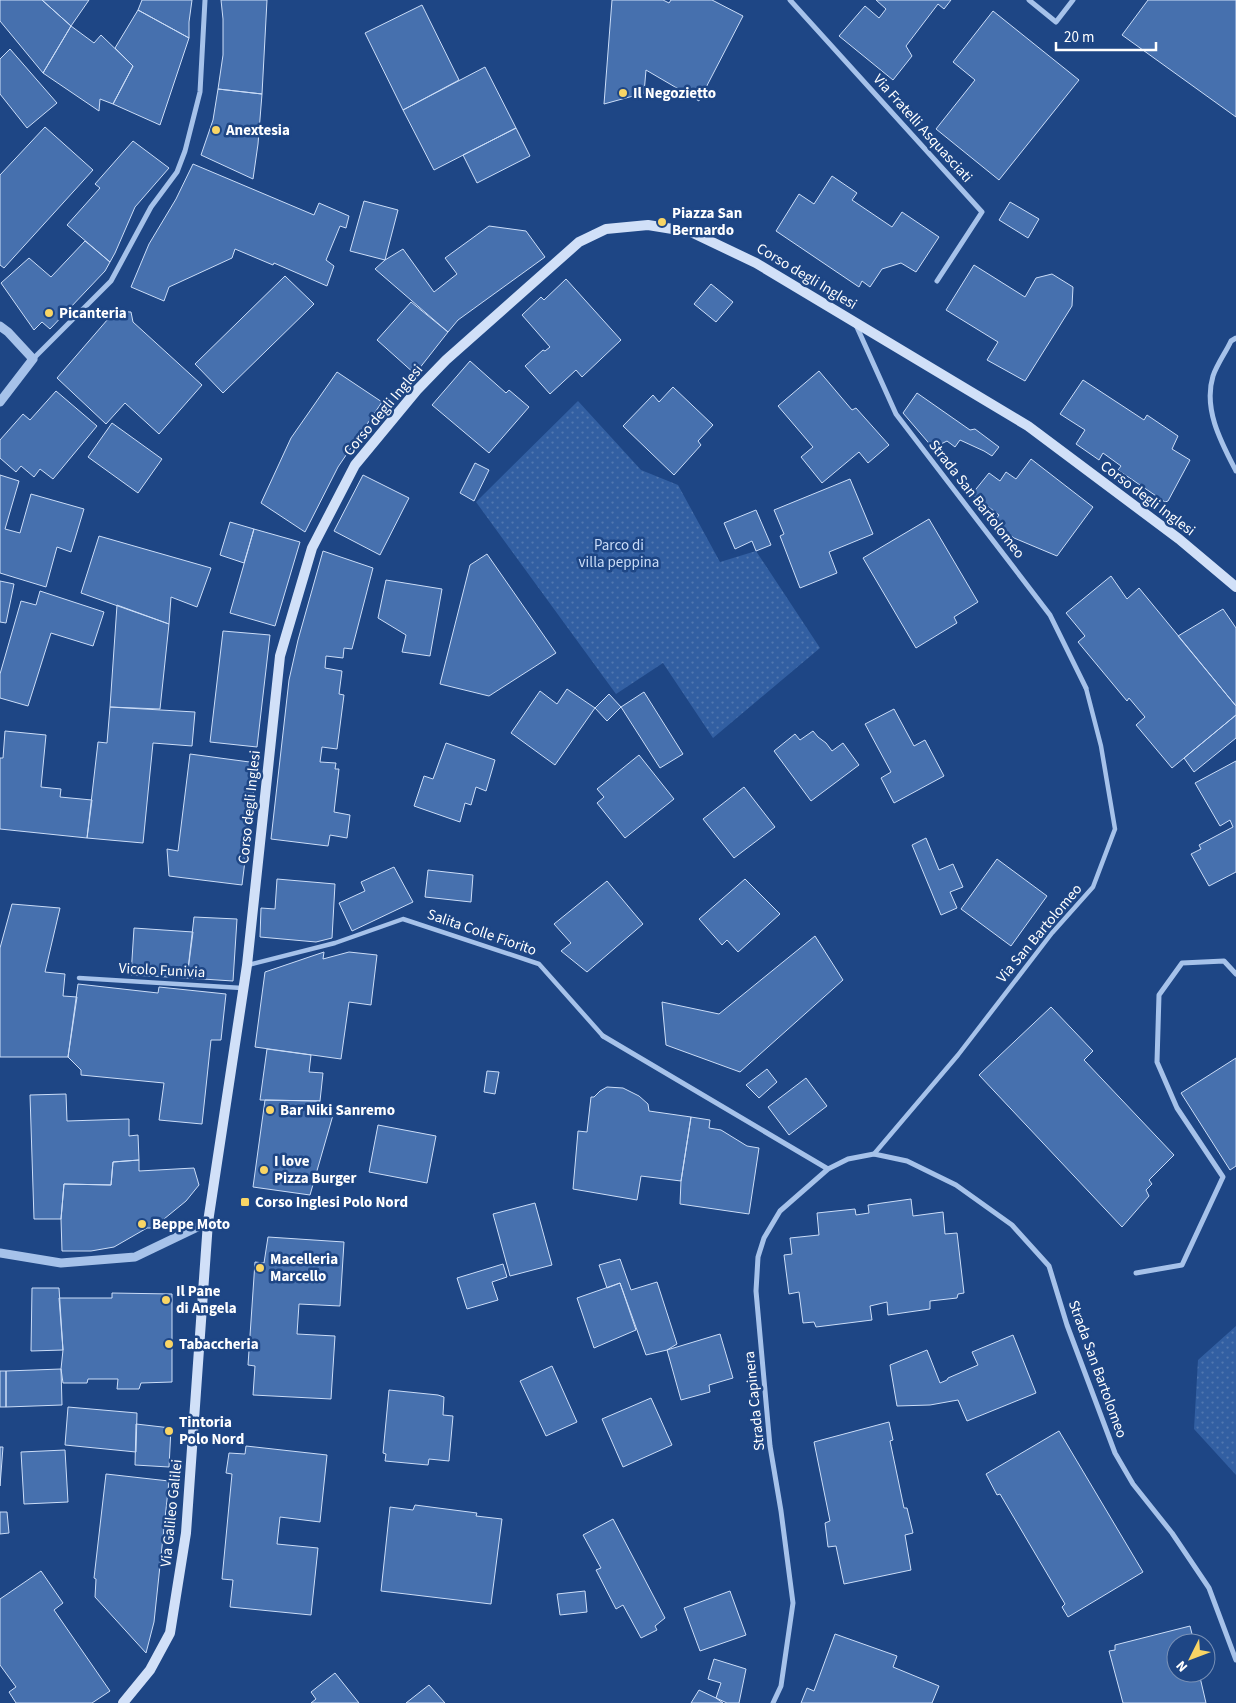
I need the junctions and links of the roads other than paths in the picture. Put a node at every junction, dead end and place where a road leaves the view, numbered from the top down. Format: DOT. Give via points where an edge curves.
graph roads {
  1 [pos="205,0"];
  2 [pos="790,0"];
  3 [pos="1029,0"];
  4 [pos="1074,0"];
  5 [pos="937,281"];
  6 [pos="855,323"];
  7 [pos="0,326"];
  8 [pos="1236,338"];
  9 [pos="33,359"];
  10 [pos="0,402"];
  11 [pos="1236,471"];
  12 [pos="1236,587"];
  13 [pos="1086,688"];
  14 [pos="247,965"];
  15 [pos="1236,974"];
  16 [pos="79,978"];
  17 [pos="243,988"];
  18 [pos="603,1036"];
  19 [pos="874,1154"];
  20 [pos="828,1169"];
  21 [pos="208,1222"];
  22 [pos="0,1253"];
  23 [pos="1136,1273"];
  24 [pos="1236,1660"];
  25 [pos="123,1703"];
  26 [pos="773,1703"];
  1 -- 9 [label="street" via="200,92 177,172 151,207 111,281"];
  2 -- 5 [label="street, Via Fratelli Asquasciati" via="982,212"];
  3 -- 4 [label="street" via="1056,22"];
  6 -- 12 [label="main road, Corso degli Inglesi" via="1028,426 1179,539"];
  6 -- 13 [label="street, Strada San Bartolomeo" via="896,414 1050,615"];
  6 -- 14 [label="main road, Corso degli Inglesi" via="741,254 691,232 648,225 606,229 579,242 446,360 417,390 355,465 312,548 280,656"];
  7 -- 9 [label="street"];
  8 -- 11 [label="street" via="1231,341 1213,375 1209,402 1219,439"];
  9 -- 10 [label="street"];
  13 -- 19 [label="street, Via San Bartolomeo" via="1101,746 1115,830 1093,887 1052,933 958,1055"];
  14 -- 17 [label="main road, Corso degli Inglesi"];
  14 -- 18 [label="street, Salita Colle Fiorito" via="335,942 403,919 539,964"];
  15 -- 23 [label="street" via="1224,961 1182,963 1159,995 1157,1062 1177,1108 1223,1177 1182,1265"];
  16 -- 17 [label="street, Vicolo Funivia"];
  17 -- 21 [label="main road, Corso degli Inglesi"];
  18 -- 20 [label="street, Salita Colle Fiorito"];
  19 -- 20 [label="street, Strada Capinera" via="848,1159"];
  19 -- 24 [label="street, Strada San Bartolomeo" via="907,1161 956,1185 1012,1225 1050,1266 1066,1325 1115,1454 1209,1588"];
  20 -- 26 [label="street, Strada Capinera" via="780,1211 764,1238 758,1257 756,1291 770,1446 782,1511 792,1603 781,1686"];
  21 -- 22 [label="street" via="135,1257 61,1263"];
  21 -- 25 [label="main road, Via Galileo Galilei" via="186,1533 170,1632 150,1670"];
}
